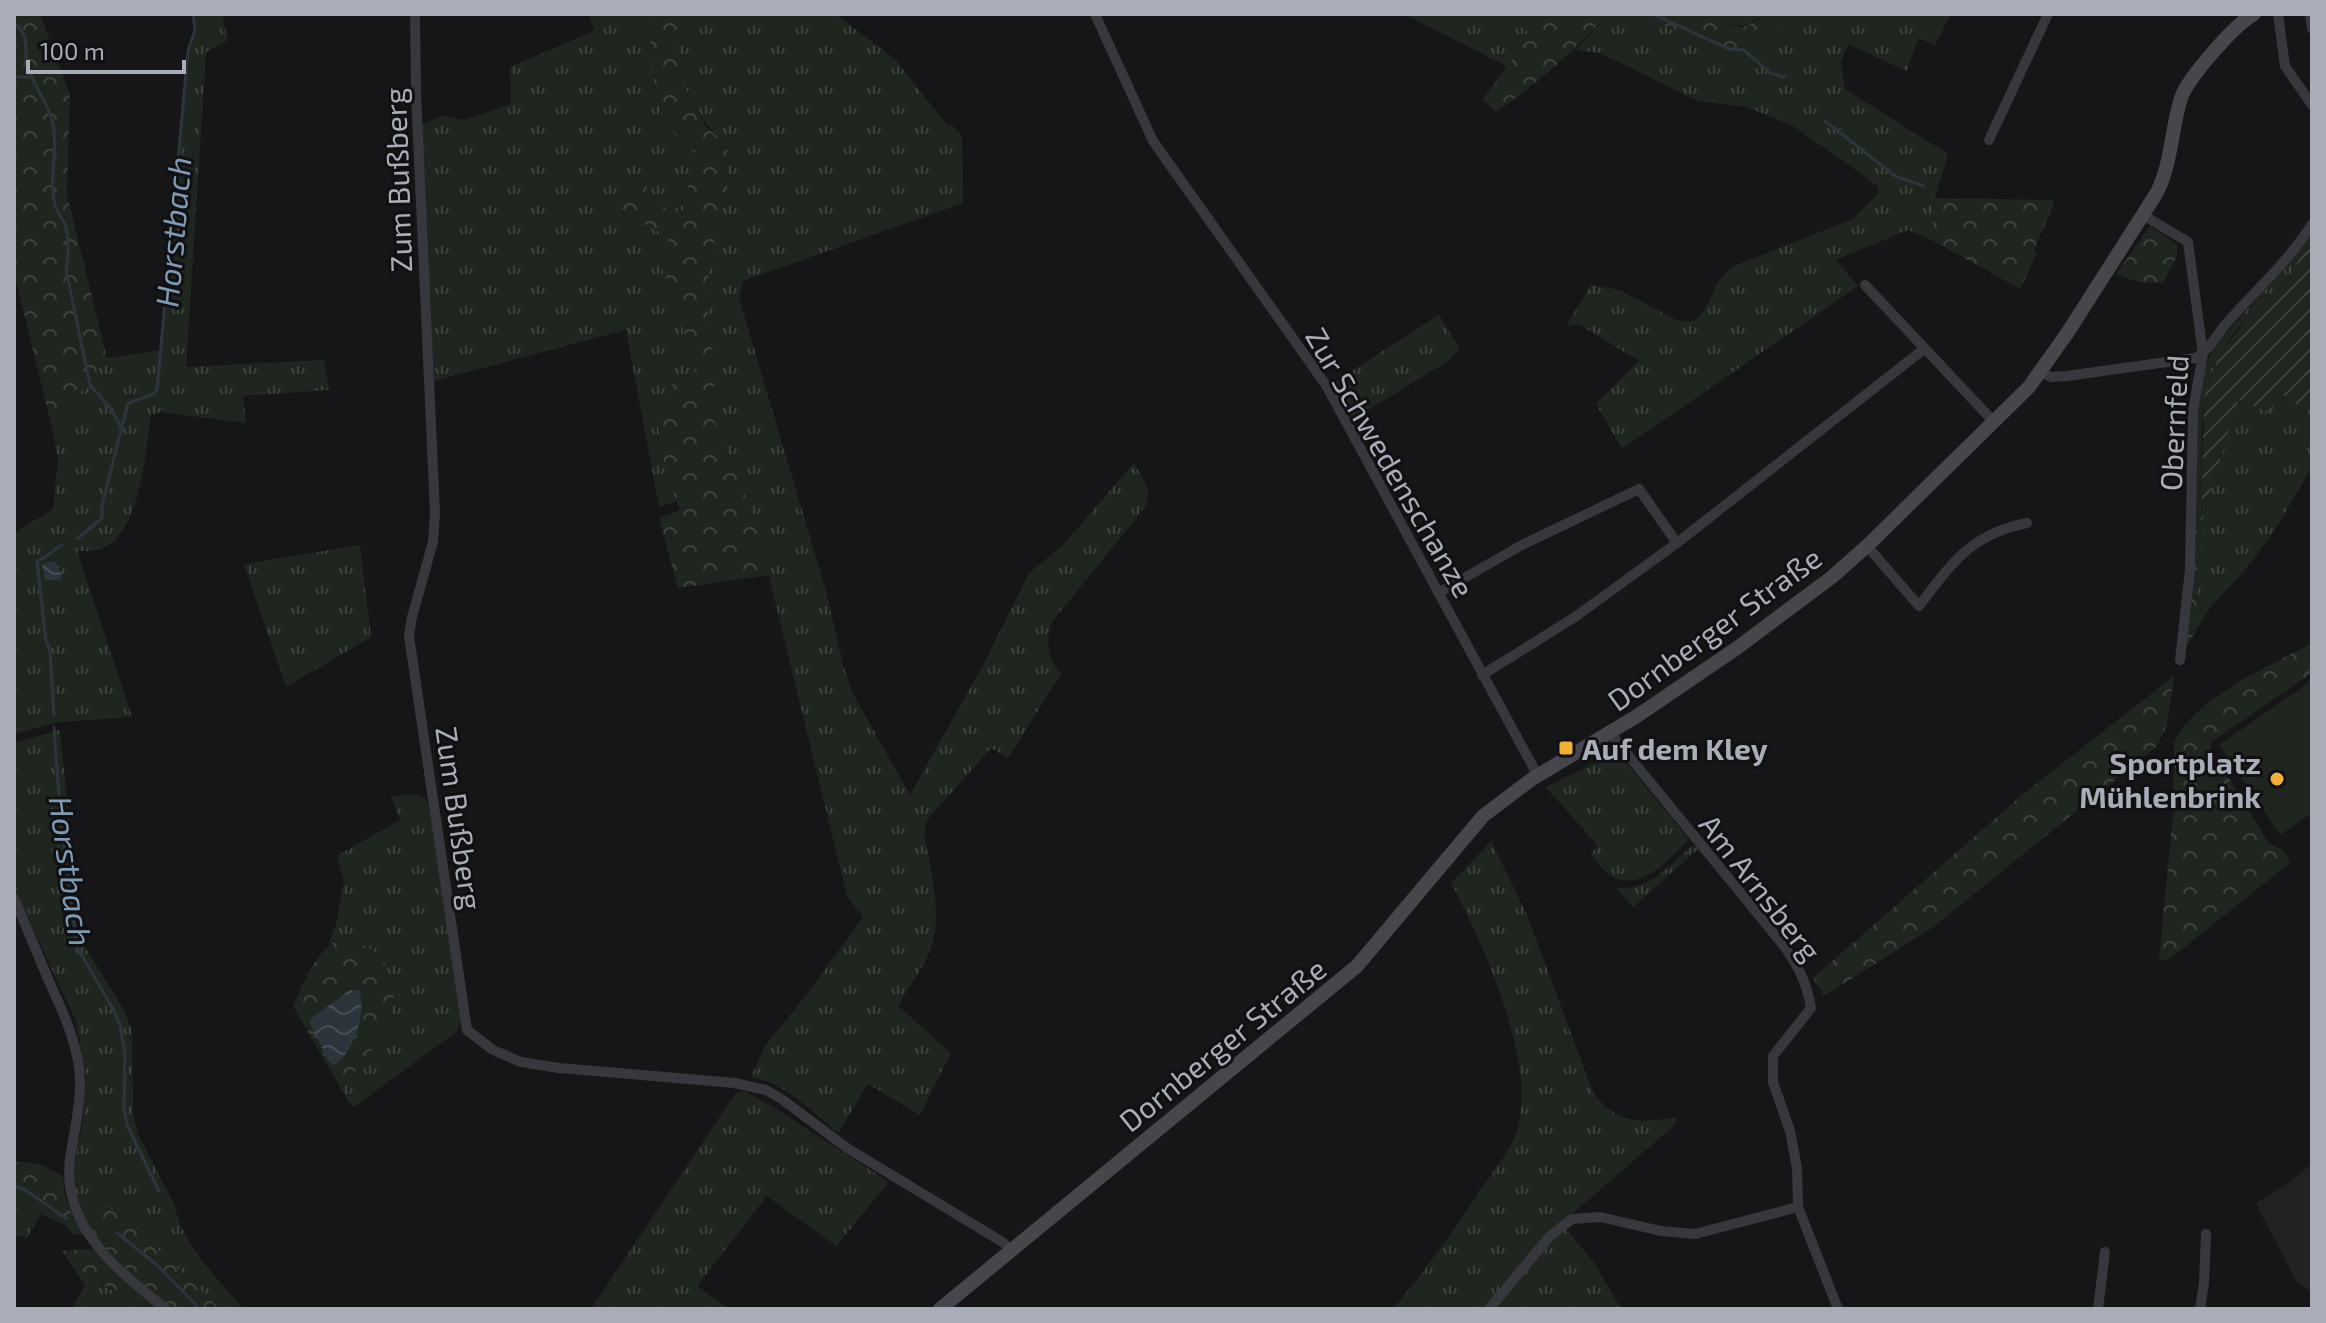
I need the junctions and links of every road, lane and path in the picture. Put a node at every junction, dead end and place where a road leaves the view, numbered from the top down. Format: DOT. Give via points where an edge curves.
graph roads {
  1 [pos="415,14"];
  2 [pos="1095,14"];
  3 [pos="2048,14"];
  4 [pos="2254,14"];
  5 [pos="2278,14"];
  6 [pos="2310,14"];
  7 [pos="2312,29"];
  8 [pos="2312,105"];
  9 [pos="1989,140"];
  10 [pos="2143,215"];
  11 [pos="2312,224"];
  12 [pos="1865,285"];
  13 [pos="1924,349"];
  14 [pos="2203,354"];
  15 [pos="2041,373"];
  16 [pos="1995,423"];
  17 [pos="2027,523"];
  18 [pos="1677,543"];
  19 [pos="1867,546"];
  20 [pos="1438,593"];
  21 [pos="2180,660"];
  22 [pos="1482,675"];
  23 [pos="1610,733"];
  24 [pos="1538,776"];
  25 [pos="14,898"];
  26 [pos="1798,1207"];
  27 [pos="2206,1234"];
  28 [pos="1010,1250"];
  29 [pos="2105,1252"];
  30 [pos="166,1309"];
  31 [pos="940,1309"];
  32 [pos="1489,1309"];
  33 [pos="1838,1309"];
  34 [pos="2098,1309"];
  35 [pos="2200,1309"];
  1 -- 28 [label="street, Zum Bußberg" via="435,513 433,542 409,636 467,1030 521,1062 766,1090 847,1148"];
  2 -- 20 [label="street, Zur Schwedenschanze" via="1160,153 1316,369"];
  3 -- 9 [label="street"];
  4 -- 10 [label="street, Dornberger Straße" via="2188,84 2163,178"];
  5 -- 8 [label="street" via="2285,66"];
  6 -- 7 [label="street"];
  10 -- 14 [label="street, Obernfeld" via="2188,242"];
  10 -- 15 [label="street, Dornberger Straße"];
  11 -- 14 [label="street" via="2294,252"];
  12 -- 13 [label="street"];
  13 -- 16 [label="street"];
  13 -- 18 [label="street"];
  14 -- 15 [label="street" via="2067,376"];
  14 -- 21 [label="street, Obernfeld" via="2193,410 2190,569"];
  15 -- 16 [label="street, Dornberger Straße"];
  16 -- 19 [label="street, Dornberger Straße"];
  17 -- 19 [label="street" via="1980,539 1919,606"];
  18 -- 20 [label="street" via="1639,489 1522,545"];
  18 -- 22 [label="street" via="1575,617"];
  19 -- 23 [label="street, Dornberger Straße" via="1737,648"];
  20 -- 22 [label="street, Zur Schwedenschanze"];
  22 -- 24 [label="street, Zur Schwedenschanze"];
  23 -- 24 [label="street, Dornberger Straße"];
  23 -- 26 [label="street, Am Arnsberg" via="1784,946 1807,988 1811,1008 1771,1065 1790,1131"];
  24 -- 28 [label="street, Dornberger Straße" via="1483,816 1357,966"];
  25 -- 30 [label="street" via="78,1058 79,1110 68,1188 76,1214 93,1240"];
  26 -- 32 [label="street" via="1695,1234 1600,1217 1572,1219 1550,1236"];
  26 -- 33 [label="street, Am Arnsberg"];
  27 -- 35 [label="street"];
  28 -- 31 [label="street, Dornberger Straße"];
  29 -- 34 [label="street"];
}
